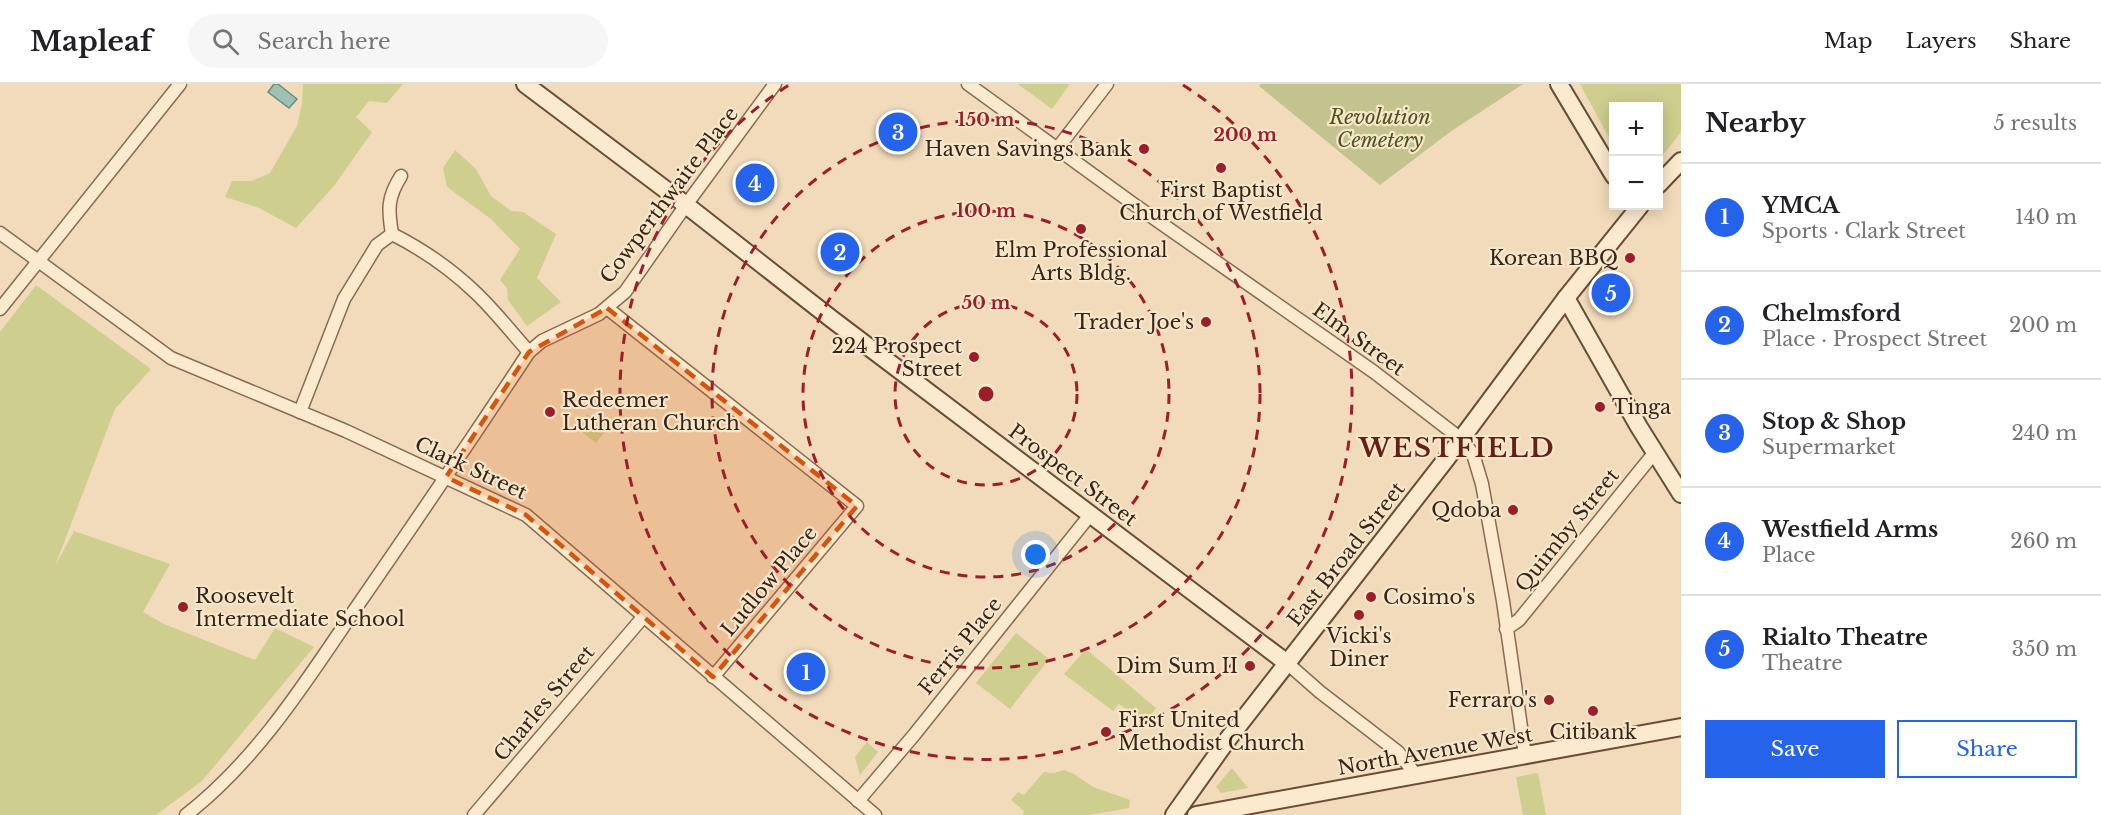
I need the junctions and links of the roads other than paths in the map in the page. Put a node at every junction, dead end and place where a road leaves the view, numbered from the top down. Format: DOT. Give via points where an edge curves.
graph roads {
  1 [pos="180,84"];
  2 [pos="525,84"];
  3 [pos="776,84"];
  4 [pos="968,84"];
  5 [pos="1107,84"];
  6 [pos="1559,84"];
  7 [pos="1057,149"];
  8 [pos="1609,168"];
  9 [pos="1678,169"];
  10 [pos="400,176"];
  11 [pos="1663,182"];
  12 [pos="686,205"];
  13 [pos="1632,210"];
  14 [pos="0,233"];
  15 [pos="392,234"];
  16 [pos="37,261"];
  17 [pos="1566,298"];
  18 [pos="607,308"];
  19 [pos="0,309"];
  20 [pos="529,352"];
  21 [pos="300,412"];
  22 [pos="1461,439"];
  23 [pos="1655,452"];
  24 [pos="446,477"];
  25 [pos="1681,494"];
  26 [pos="1090,515"];
  27 [pos="644,616"];
  28 [pos="1506,629"];
  29 [pos="1287,663"];
  30 [pos="714,677"];
  31 [pos="1681,727"];
  32 [pos="1524,755"];
  33 [pos="1416,775"];
  34 [pos="858,801"];
  35 [pos="186,815"];
  36 [pos="474,815"];
  37 [pos="875,815"];
  38 [pos="1174,815"];
  39 [pos="1198,815"];
  1 -- 16 [label="street"];
  2 -- 12 [label="street, Prospect Street"];
  3 -- 12 [label="street, Cowperthwaite Place"];
  4 -- 7 [label="street, Elm Street"];
  5 -- 7 [label="street"];
  6 -- 8 [label="street"];
  7 -- 22 [label="street, Elm Street" via="1374,372"];
  9 -- 11 [label="street"];
  10 -- 15 [label="street" via="391,191 388,208"];
  12 -- 18 [label="street, Cowperthwaite Place" via="625,292"];
  12 -- 26 [label="street, Prospect Street"];
  13 -- 17 [label="street, East Broad Street"];
  14 -- 16 [label="street, Clark Street"];
  15 -- 20 [label="street" via="461,279"];
  15 -- 21 [label="street" via="378,245 344,299"];
  16 -- 19 [label="street"];
  16 -- 21 [label="street, Clark Street" via="171,358"];
  17 -- 22 [label="street, East Broad Street"];
  17 -- 23 [label="street"];
  18 -- 20 [label="street, Cowperthwaite Place" via="542,341"];
  18 -- 30 [label="street, Ludlow Place" via="857,506"];
  20 -- 24 [label="street, Cowperthwaite Place"];
  21 -- 24 [label="street, Clark Street"];
  22 -- 28 [label="street, Elm Street" via="1473,454 1482,484"];
  22 -- 29 [label="street, East Broad Street"];
  23 -- 25 [label="street"];
  23 -- 28 [label="street, Quimby Street" via="1519,620"];
  24 -- 27 [label="street, Clark Street" via="526,515"];
  24 -- 35 [label="street, Cowperthwaite Place" via="278,721 233,774"];
  26 -- 29 [label="street, Prospect Street"];
  26 -- 34 [label="street, Ferris Place"];
  27 -- 30 [label="street, Clark Street"];
  27 -- 36 [label="street, Charles Street"];
  28 -- 32 [label="street, Elm Street"];
  29 -- 33 [label="street, Prospect Street" via="1398,752"];
  29 -- 38 [label="street, East Broad Street"];
  30 -- 34 [label="street, Clark Street"];
  31 -- 32 [label="street, North Avenue West"];
  32 -- 33 [label="street, North Avenue West"];
  33 -- 39 [label="street, North Avenue West"];
  34 -- 37 [label="street, Clark Street"];
}
